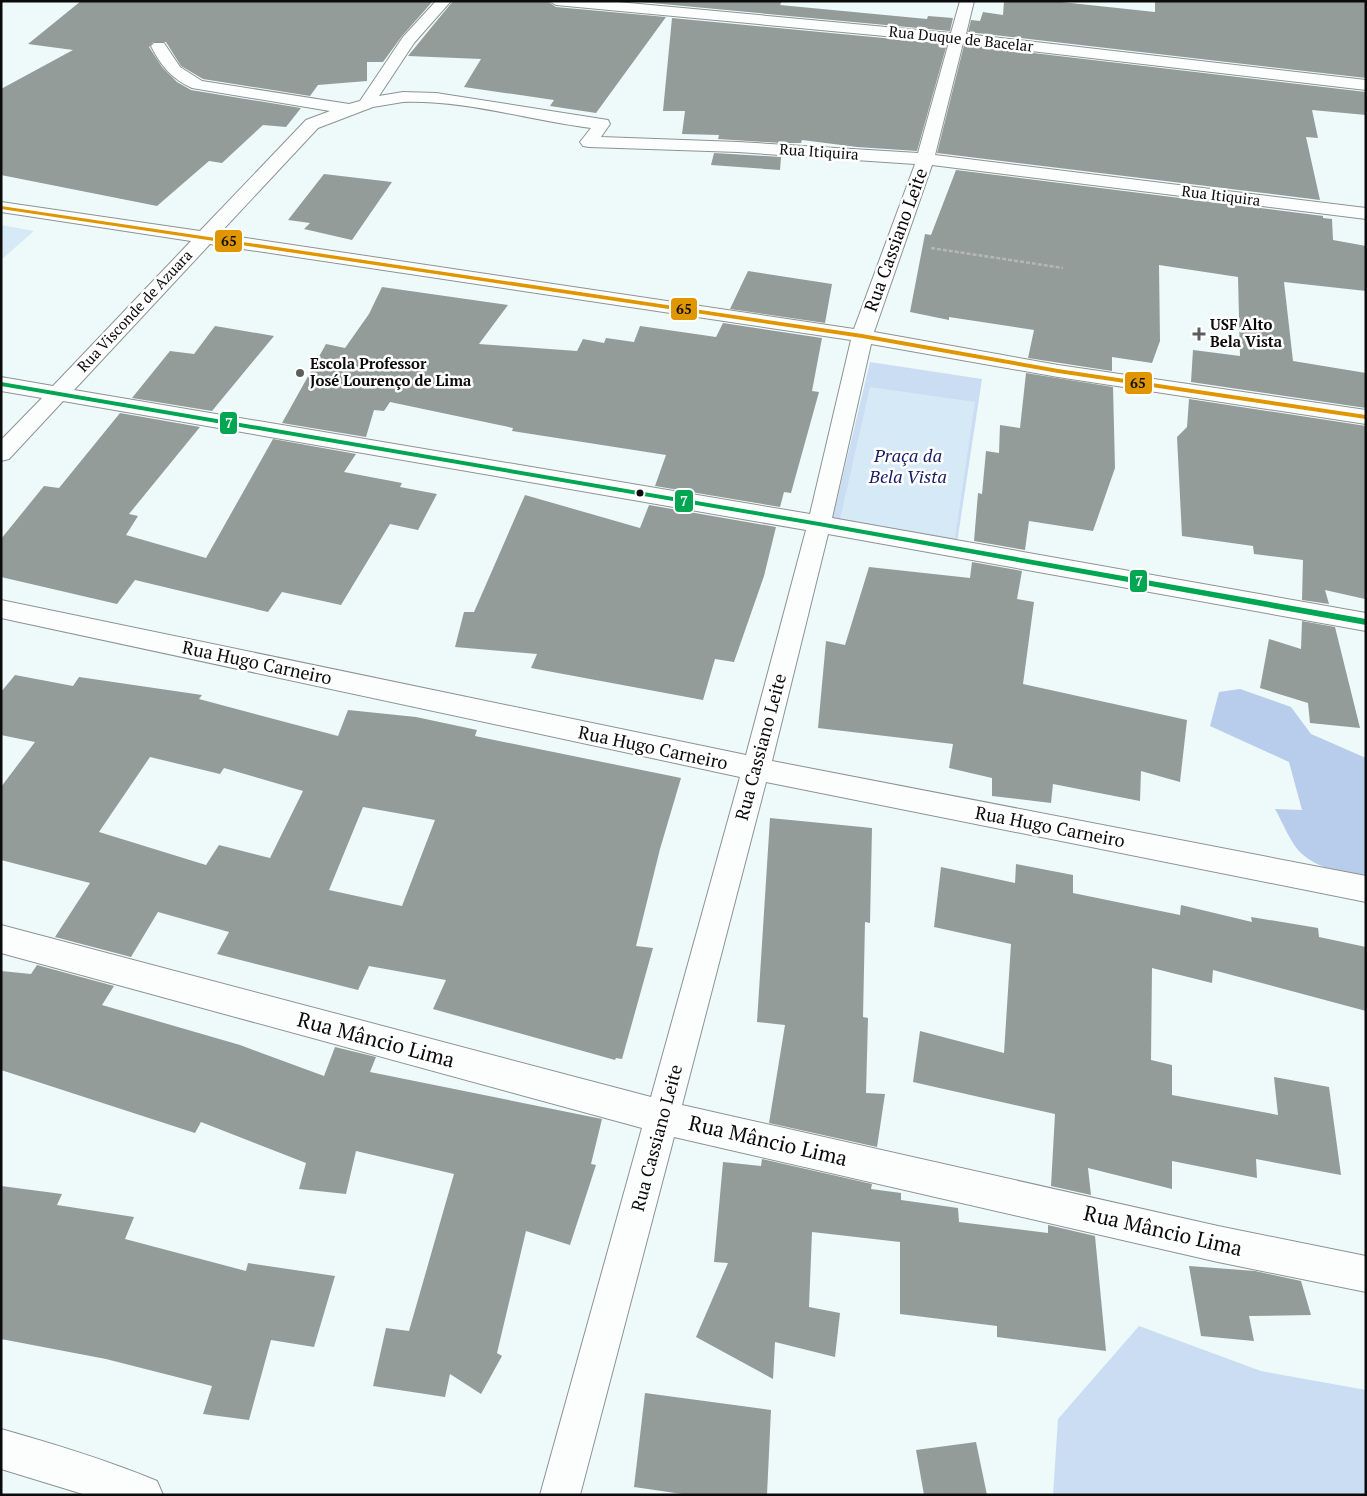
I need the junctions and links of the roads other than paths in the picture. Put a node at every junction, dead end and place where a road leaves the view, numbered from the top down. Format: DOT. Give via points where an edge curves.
graph roads {
  1 [pos="444,1"];
  2 [pos="556,1"];
  3 [pos="967,1"];
  4 [pos="958,38"];
  5 [pos="159,46"];
  6 [pos="1366,85"];
  7 [pos="366,104"];
  8 [pos="349,109"];
  9 [pos="312,124"];
  10 [pos="925,158"];
  11 [pos="1,207"];
  12 [pos="1366,214"];
  13 [pos="204,238"];
  14 [pos="862,336"];
  15 [pos="1,384"];
  16 [pos="56,394"];
  17 [pos="1366,417"];
  18 [pos="1,454"];
  19 [pos="819,524"];
  20 [pos="1,609"];
  21 [pos="1366,622"];
  22 [pos="756,769"];
  23 [pos="1366,889"];
  24 [pos="1,939"];
  25 [pos="662,1117"];
  26 [pos="1366,1274"];
  27 [pos="1,1449"];
  28 [pos="143,1495"];
  29 [pos="560,1495"];
  1 -- 7 [label="street" via="408,40"];
  2 -- 4 [label="street, Rua Duque de Bacelar"];
  3 -- 4 [label="street, Rua Cassiano Leite"];
  4 -- 6 [label="street, Rua Duque de Bacelar"];
  4 -- 10 [label="street, Rua Cassiano Leite"];
  5 -- 8 [label="street" via="179,76 198,85"];
  7 -- 8 [label="street, Rua Itiquira"];
  7 -- 10 [label="street, Rua Itiquira" via="401,97 446,98 602,124 589,142"];
  8 -- 9 [label="street, Rua Itiquira"];
  9 -- 13 [label="street, Rua Visconde de Azuara"];
  10 -- 12 [label="street, Rua Itiquira"];
  10 -- 14 [label="street, Rua Cassiano Leite"];
  11 -- 13 [label="street"];
  13 -- 14 [label="street"];
  13 -- 16 [label="street, Rua Visconde de Azuara"];
  14 -- 17 [label="street" via="1058,371"];
  14 -- 19 [label="street, Rua Cassiano Leite"];
  15 -- 16 [label="street"];
  16 -- 18 [label="street, Rua Visconde de Azuara"];
  16 -- 19 [label="street"];
  19 -- 21 [label="street"];
  19 -- 22 [label="street, Rua Cassiano Leite"];
  20 -- 22 [label="street, Rua Hugo Carneiro"];
  22 -- 23 [label="street, Rua Hugo Carneiro"];
  22 -- 25 [label="street, Rua Cassiano Leite"];
  24 -- 25 [label="street, Rua Mâncio Lima"];
  25 -- 26 [label="street, Rua Mâncio Lima" via="1218,1244"];
  25 -- 29 [label="street, Rua Cassiano Leite"];
  27 -- 28 [label="street"];
}
